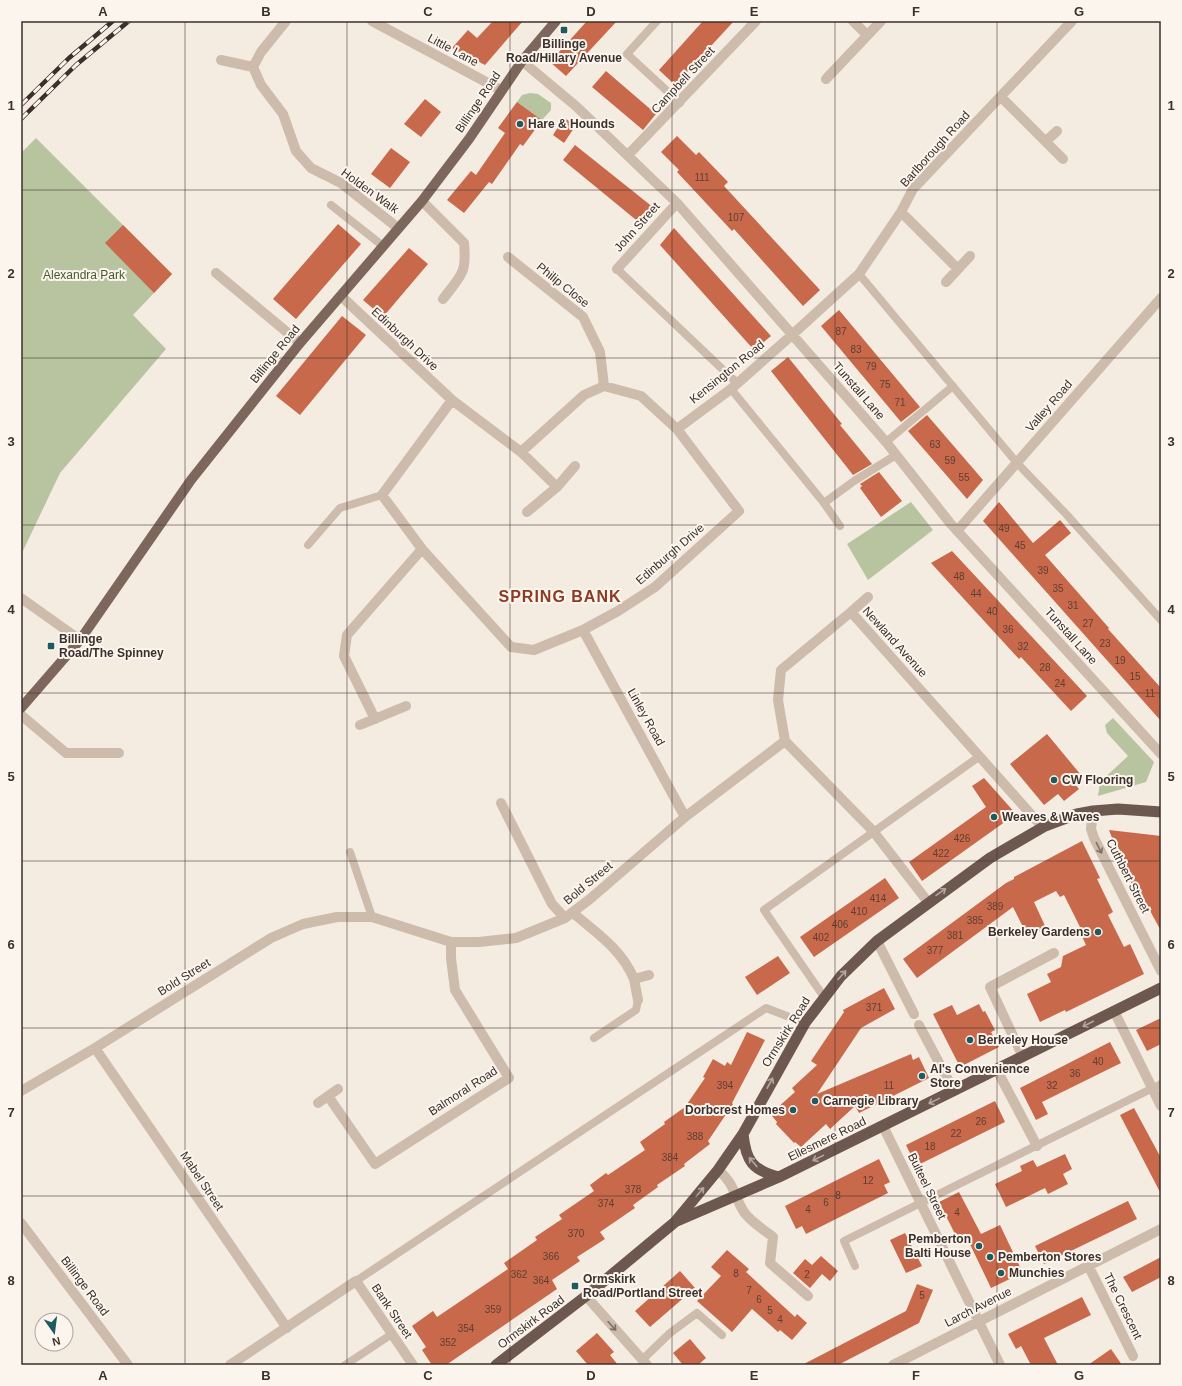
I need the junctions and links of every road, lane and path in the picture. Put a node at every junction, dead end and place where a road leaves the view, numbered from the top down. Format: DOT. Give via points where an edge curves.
graph roads {
  1 [pos="286,21"];
  2 [pos="372,21"];
  3 [pos="556,21"];
  4 [pos="657,21"];
  5 [pos="854,21"];
  6 [pos="881,21"];
  7 [pos="1072,21"];
  8 [pos="752,22"];
  9 [pos="867,35"];
  10 [pos="221,60"];
  11 [pos="522,61"];
  12 [pos="253,67"];
  13 [pos="826,79"];
  14 [pos="501,90"];
  15 [pos="1001,97"];
  16 [pos="680,103"];
  17 [pos="1057,131"];
  18 [pos="1046,141"];
  19 [pos="628,155"];
  20 [pos="1063,159"];
  21 [pos="422,201"];
  22 [pos="677,203"];
  23 [pos="331,205"];
  24 [pos="901,212"];
  25 [pos="398,228"];
  26 [pos="383,246"];
  27 [pos="970,256"];
  28 [pos="508,257"];
  29 [pos="617,269"];
  30 [pos="958,269"];
  31 [pos="216,273"];
  32 [pos="858,274"];
  33 [pos="946,282"];
  34 [pos="341,296"];
  35 [pos="1161,298"];
  36 [pos="442,299"];
  37 [pos="793,334"];
  38 [pos="300,343"];
  39 [pos="604,386"];
  40 [pos="734,386"];
  41 [pos="953,386"];
  42 [pos="452,400"];
  43 [pos="677,429"];
  44 [pos="886,442"];
  45 [pos="521,452"];
  46 [pos="896,455"];
  47 [pos="1017,463"];
  48 [pos="575,466"];
  49 [pos="557,487"];
  50 [pos="382,495"];
  51 [pos="824,503"];
  52 [pos="527,512"];
  53 [pos="840,526"];
  54 [pos="957,531"];
  55 [pos="308,545"];
  56 [pos="422,549"];
  57 [pos="868,597"];
  58 [pos="21,598"];
  59 [pos="852,612"];
  60 [pos="1161,620"];
  61 [pos="583,630"];
  62 [pos="80,640"];
  63 [pos="406,706"];
  64 [pos="21,708"];
  65 [pos="21,715"];
  66 [pos="375,719"];
  67 [pos="360,725"];
  68 [pos="785,741"];
  69 [pos="119,753"];
  70 [pos="1161,754"];
  71 [pos="980,756"];
  72 [pos="501,803"];
  73 [pos="1093,811"];
  74 [pos="1161,812"];
  75 [pos="686,817"];
  76 [pos="1045,826"];
  77 [pos="873,831"];
  78 [pos="350,852"];
  79 [pos="928,902"];
  80 [pos="569,915"];
  81 [pos="372,917"];
  82 [pos="877,941"];
  83 [pos="451,942"];
  84 [pos="1054,952"];
  85 [pos="1161,972"];
  86 [pos="649,975"];
  87 [pos="634,979"];
  88 [pos="1161,988"];
  89 [pos="824,997"];
  90 [pos="638,1000"];
  91 [pos="1114,1011"];
  92 [pos="914,1014"];
  93 [pos="805,1023"];
  94 [pos="919,1025"];
  95 [pos="594,1038"];
  96 [pos="95,1048"];
  97 [pos="1023,1057"];
  98 [pos="997,1070"];
  99 [pos="1157,1087"];
  100 [pos="338,1090"];
  101 [pos="21,1091"];
  102 [pos="954,1091"];
  103 [pos="328,1096"];
  104 [pos="318,1103"];
  105 [pos="1161,1106"];
  106 [pos="884,1126"];
  107 [pos="743,1134"];
  108 [pos="1036,1146"];
  109 [pos="718,1170"];
  110 [pos="779,1176"];
  111 [pos="738,1196"];
  112 [pos="921,1203"];
  113 [pos="675,1222"];
  114 [pos="21,1223"];
  115 [pos="1161,1229"];
  116 [pos="855,1266"];
  117 [pos="1089,1267"];
  118 [pos="356,1281"];
  119 [pos="586,1296"];
  120 [pos="808,1296"];
  121 [pos="978,1322"];
  122 [pos="287,1328"];
  123 [pos="392,1334"];
  124 [pos="722,1335"];
  125 [pos="1133,1356"];
  126 [pos="645,1362"];
  127 [pos="128,1365"];
  128 [pos="230,1365"];
  129 [pos="345,1365"];
  130 [pos="413,1365"];
  131 [pos="496,1365"];
  132 [pos="893,1365"];
  133 [pos="1000,1365"];
  1 -- 12 [label="street" via="261,52"];
  2 -- 14 [label="street, Little Lane"];
  3 -- 11 [label="main road, Billinge Road"];
  4 -- 16 [label="lane" via="626,54"];
  5 -- 9 [label="street"];
  6 -- 9 [label="street"];
  7 -- 15 [label="street, Barlborough Road"];
  8 -- 16 [label="street, Campbell Street"];
  9 -- 13 [label="street"];
  10 -- 12 [label="street"];
  11 -- 14 [label="main road, Billinge Road"];
  11 -- 19 [label="street, Tunstall Lane" via="577,107"];
  12 -- 25 [label="street, Holden Walk" via="261,85 283,114 296,152 311,168 341,183"];
  14 -- 21 [label="main road, Billinge Road" via="469,139"];
  15 -- 18 [label="street"];
  15 -- 24 [label="street, Barlborough Road" via="913,189"];
  16 -- 19 [label="street, Campbell Street"];
  17 -- 18 [label="street"];
  18 -- 20 [label="street"];
  19 -- 22 [label="street, Tunstall Lane"];
  21 -- 25 [label="main road, Billinge Road"];
  21 -- 36 [label="street" via="464,243 466,258 463,272"];
  22 -- 29 [label="street, John Street"];
  22 -- 37 [label="street, Tunstall Lane"];
  23 -- 26 [label="lane"];
  24 -- 30 [label="street"];
  24 -- 32 [label="street, Barlborough Road"];
  25 -- 26 [label="main road, Billinge Road"];
  26 -- 34 [label="main road, Billinge Road"];
  27 -- 30 [label="street"];
  28 -- 39 [label="street, Philip Close" via="583,317 600,352"];
  29 -- 40 [label="lane"];
  30 -- 33 [label="street"];
  31 -- 38 [label="street"];
  32 -- 37 [label="street, Barlborough Road"];
  32 -- 41 [label="lane"];
  34 -- 38 [label="main road, Billinge Road"];
  34 -- 42 [label="street, Edinburgh Drive"];
  35 -- 47 [label="street, Valley Road"];
  37 -- 40 [label="street, Kensington Road"];
  37 -- 44 [label="street, Tunstall Lane"];
  38 -- 62 [label="main road, Billinge Road" via="191,480"];
  39 -- 43 [label="street, Edinburgh Drive" via="641,396"];
  39 -- 45 [label="street" via="584,395"];
  40 -- 43 [label="street, Kensington Road"];
  40 -- 51 [label="lane"];
  41 -- 44 [label="lane"];
  41 -- 47 [label="lane"];
  42 -- 45 [label="street, Edinburgh Drive"];
  42 -- 50 [label="street"];
  43 -- 61 [label="street, Edinburgh Drive" via="739,511 655,587"];
  44 -- 46 [label="street, Tunstall Lane"];
  45 -- 49 [label="street, Edinburgh Drive"];
  46 -- 51 [label="lane"];
  46 -- 54 [label="street, Tunstall Lane"];
  47 -- 54 [label="street, Valley Road"];
  47 -- 60 [label="lane"];
  48 -- 49 [label="street"];
  49 -- 52 [label="street"];
  50 -- 55 [label="lane" via="340,508"];
  50 -- 56 [label="street, Edinburgh Drive"];
  51 -- 53 [label="lane"];
  54 -- 70 [label="street, Tunstall Lane"];
  56 -- 61 [label="street, Edinburgh Drive" via="511,647 534,650"];
  56 -- 66 [label="street" via="347,635 344,656"];
  57 -- 59 [label="street"];
  58 -- 62 [label="street"];
  59 -- 68 [label="street, Newland Avenue" via="781,670 778,700"];
  59 -- 71 [label="street, Newland Avenue"];
  61 -- 75 [label="street, Linley Road"];
  62 -- 64 [label="main road, Billinge Road"];
  63 -- 66 [label="street"];
  65 -- 69 [label="street" via="66,753"];
  66 -- 67 [label="street"];
  68 -- 75 [label="street, Bold Street"];
  68 -- 77 [label="street"];
  71 -- 76 [label="street, Newland Avenue" via="1036,820"];
  71 -- 77 [label="lane"];
  72 -- 80 [label="street" via="552,904"];
  73 -- 74 [label="highway, Ormskirk Road" via="1118,809"];
  73 -- 76 [label="highway, Ormskirk Road"];
  73 -- 85 [label="street, Cuthbert Street, one-way" via="1091,828 1094,838"];
  75 -- 80 [label="street, Bold Street"];
  79 -- 76 [label="highway, Ormskirk Road, one-way" via="990,858"];
  77 -- 79 [label="street"];
  77 -- 89 [label="lane" via="764,910"];
  78 -- 81 [label="lane"];
  79 -- 82 [label="highway, Ormskirk Road"];
  80 -- 83 [label="street, Bold Street" via="516,938"];
  80 -- 87 [label="street" via="615,948"];
  81 -- 83 [label="street, Bold Street"];
  81 -- 96 [label="street, Bold Street" via="331,918 303,924 271,938"];
  89 -- 82 [label="highway, Ormskirk Road, one-way" via="841,976"];
  82 -- 92 [label="street"];
  83 -- 103 [label="street, Balmoral Road" via="455,990 509,1078 375,1164"];
  84 -- 97 [label="street" via="990,987"];
  86 -- 87 [label="street"];
  87 -- 90 [label="street"];
  88 -- 91 [label="highway, Ellesmere Road"];
  89 -- 93 [label="highway, Ormskirk Road"];
  90 -- 95 [label="lane" via="636,1010"];
  91 -- 97 [label="highway, Ellesmere Road, one-way"];
  91 -- 99 [label="street"];
  107 -- 93 [label="highway, Ormskirk Road, one-way"];
  93 -- 118 [label="lane" via="766,1008"];
  94 -- 102 [label="street"];
  96 -- 101 [label="street, Bold Street"];
  96 -- 122 [label="street, Mabel Street"];
  97 -- 98 [label="highway, Ellesmere Road"];
  98 -- 102 [label="highway, Ellesmere Road"];
  98 -- 108 [label="street"];
  99 -- 105 [label="street"];
  99 -- 108 [label="lane"];
  100 -- 103 [label="street"];
  102 -- 106 [label="highway, Ellesmere Road, one-way"];
  103 -- 104 [label="street"];
  106 -- 110 [label="highway, Ellesmere Road, one-way"];
  106 -- 112 [label="street, Bulteel Street"];
  107 -- 109 [label="highway, Ormskirk Road"];
  110 -- 107 [label="highway, one-way" via="763,1172 751,1163 745,1151"];
  108 -- 112 [label="lane"];
  109 -- 111 [label="street" via="727,1178"];
  113 -- 109 [label="highway, Ormskirk Road, one-way"];
  110 -- 111 [label="highway, Ellesmere Road"];
  111 -- 113 [label="highway, Ellesmere Road"];
  111 -- 120 [label="street" via="744,1213 773,1237 770,1263"];
  112 -- 116 [label="lane" via="844,1241"];
  112 -- 121 [label="street, Bulteel Street"];
  113 -- 119 [label="highway, Ormskirk Road"];
  114 -- 127 [label="street, Billinge Road"];
  115 -- 117 [label="street, Larch Avenue"];
  117 -- 121 [label="street, Larch Avenue"];
  117 -- 125 [label="street, The Crescent"];
  118 -- 122 [label="street, Bank Street"];
  118 -- 123 [label="street, Bank Street"];
  119 -- 126 [label="street, one-way"];
  119 -- 131 [label="highway, Ormskirk Road"];
  121 -- 132 [label="street, Larch Avenue"];
  121 -- 133 [label="street, Bulteel Street"];
  122 -- 128 [label="street, Bank Street"];
  123 -- 129 [label="lane"];
  123 -- 130 [label="street, Bank Street"];
  124 -- 126 [label="lane" via="697,1313 670,1333"];
}
